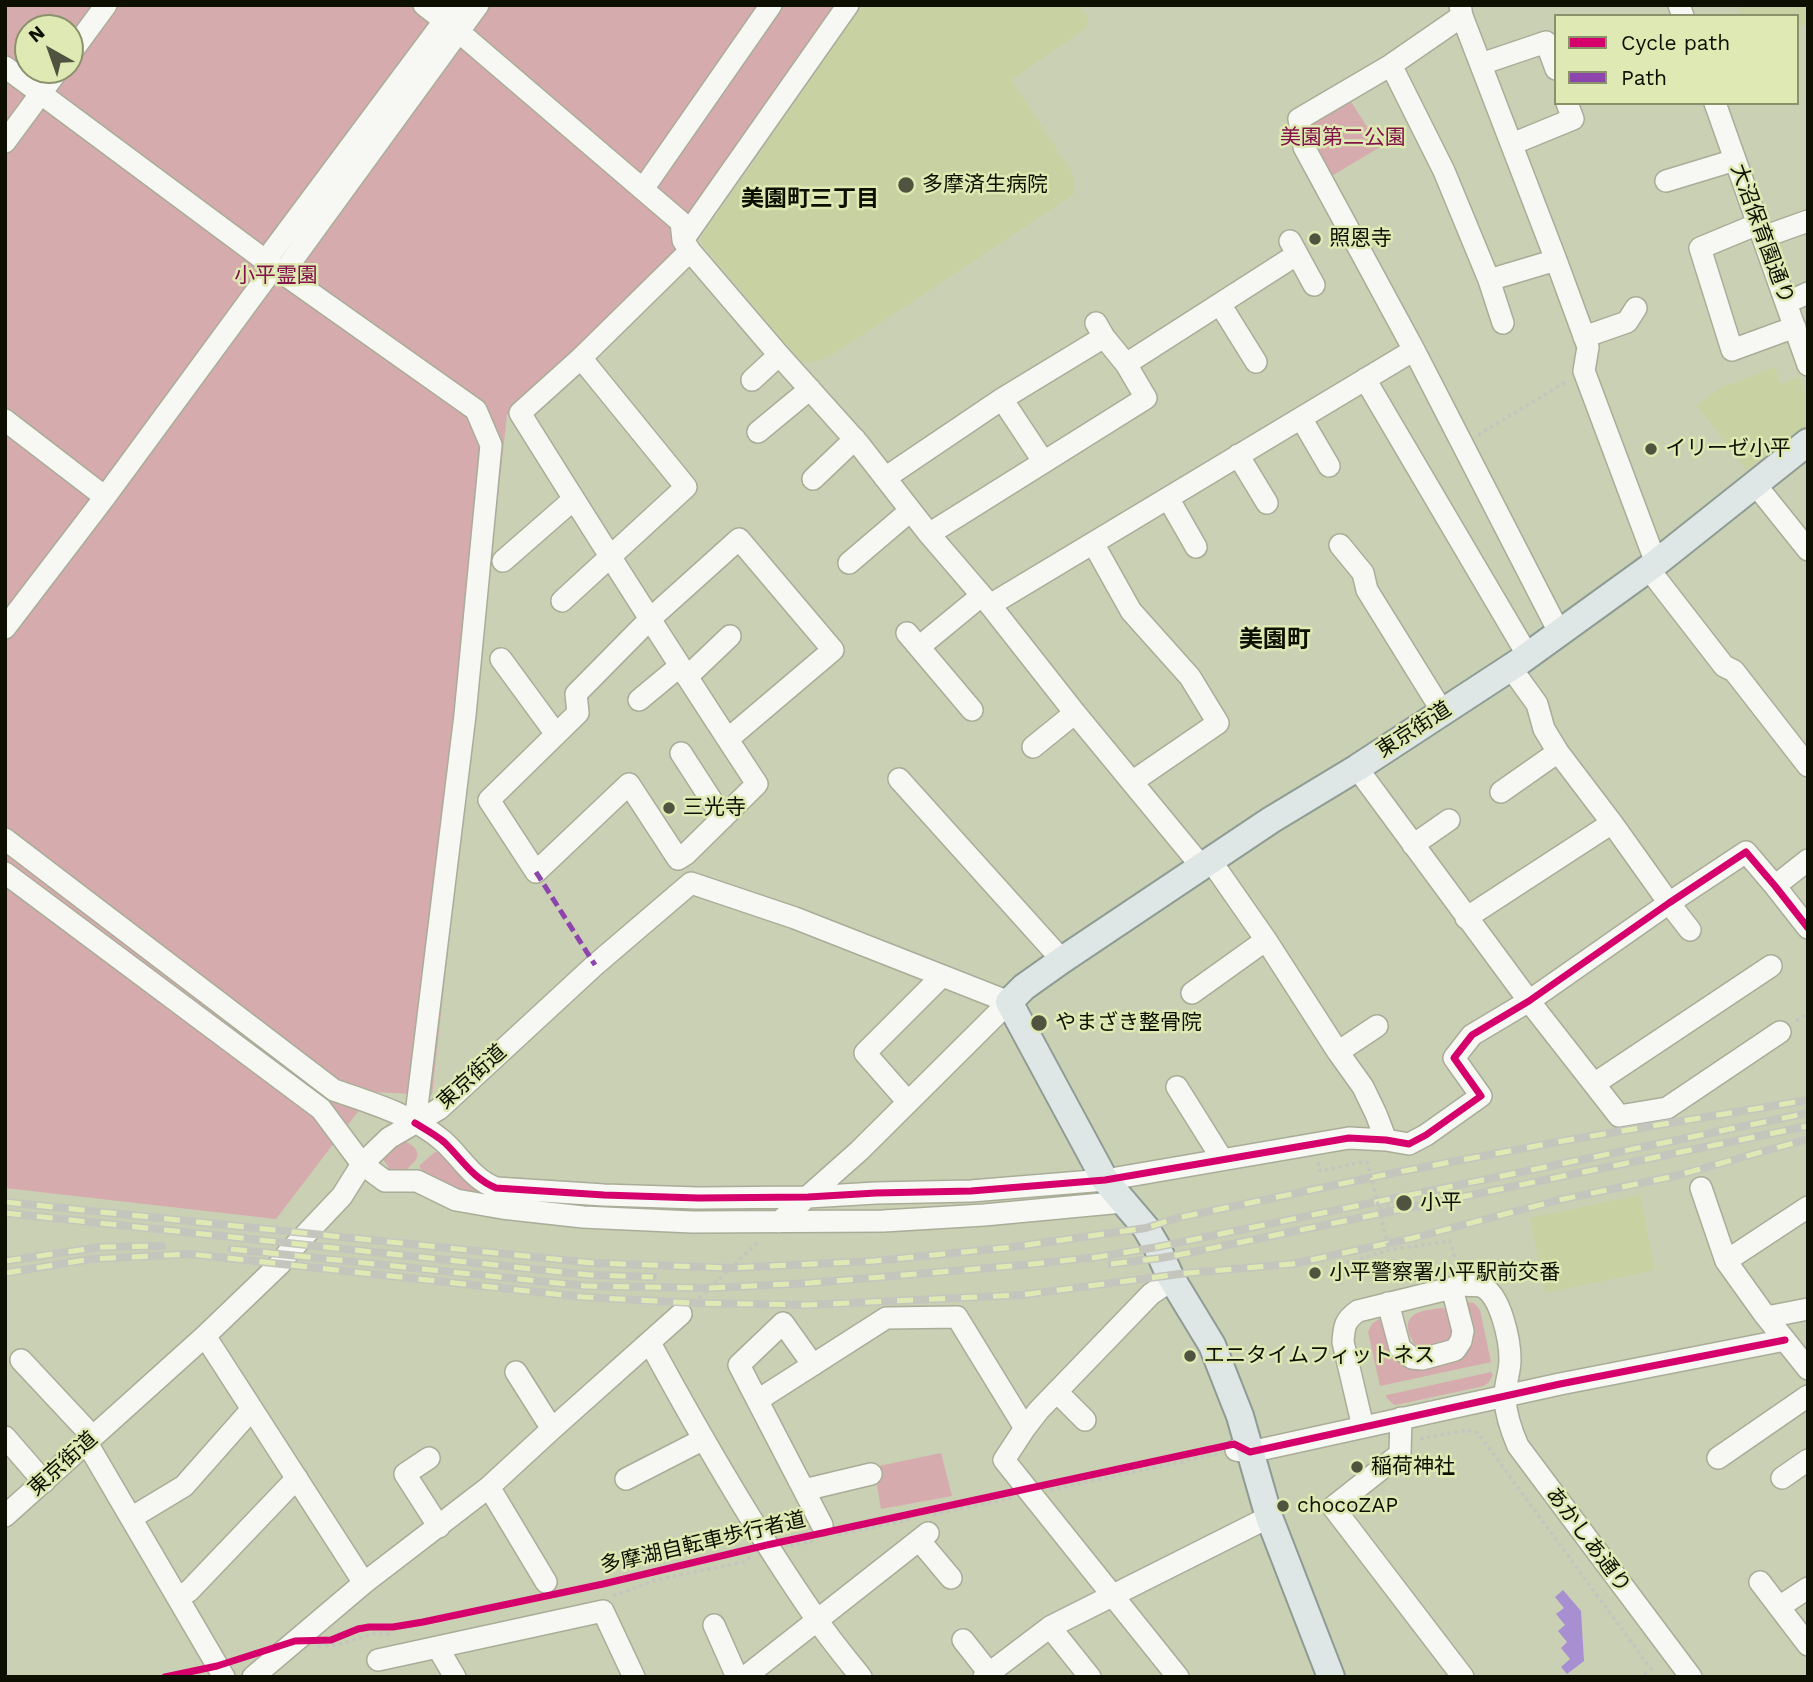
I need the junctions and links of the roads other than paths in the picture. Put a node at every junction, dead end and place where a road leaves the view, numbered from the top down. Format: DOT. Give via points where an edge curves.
graph roads {
  1 [pos="106,5"];
  2 [pos="424,5"];
  3 [pos="478,5"];
  4 [pos="771,5"];
  5 [pos="848,5"];
  6 [pos="1461,11"];
  7 [pos="453,19"];
  8 [pos="84,35"];
  9 [pos="1554,63"];
  10 [pos="1481,64"];
  11 [pos="1391,65"];
  12 [pos="5,67"];
  13 [pos="48,84"];
  14 [pos="41,94"];
  15 [pos="1568,105"];
  16 [pos="1715,105"];
  17 [pos="5,142"];
  18 [pos="1512,144"];
  19 [pos="1735,160"];
  20 [pos="1666,181"];
  21 [pos="642,189"];
  22 [pos="1808,220"];
  23 [pos="1760,230"];
  24 [pos="687,246"];
  25 [pos="1556,260"];
  26 [pos="274,266"];
  27 [pos="1489,280"];
  28 [pos="1314,285"];
  29 [pos="1808,293"];
  30 [pos="1786,303"];
  31 [pos="1220,304"];
  32 [pos="1636,308"];
  33 [pos="1503,323"];
  34 [pos="1795,327"];
  35 [pos="1584,337"];
  36 [pos="1414,350"];
  37 [pos="779,355"];
  38 [pos="581,358"];
  39 [pos="1256,362"];
  40 [pos="1126,364"];
  41 [pos="1808,365"];
  42 [pos="1365,379"];
  43 [pos="752,380"];
  44 [pos="810,389"];
  45 [pos="1002,399"];
  46 [pos="1301,418"];
  47 [pos="5,420"];
  48 [pos="758,432"];
  49 [pos="855,439"];
  50 [pos="1808,442"];
  51 [pos="1238,455"];
  52 [pos="1043,461"];
  53 [pos="1329,466"];
  54 [pos="885,478"];
  55 [pos="813,479"];
  56 [pos="1755,484"];
  57 [pos="105,496"];
  58 [pos="1168,498"];
  59 [pos="574,499"];
  60 [pos="1267,503"];
  61 [pos="911,511"];
  62 [pos="929,534"];
  63 [pos="1093,543"];
  64 [pos="1340,545"];
  65 [pos="1196,547"];
  66 [pos="1808,550"];
  67 [pos="610,556"];
  68 [pos="503,561"];
  69 [pos="849,563"];
  70 [pos="1652,566"];
  71 [pos="986,600"];
  72 [pos="562,601"];
  73 [pos="650,620"];
  74 [pos="5,628"];
  75 [pos="1559,632"];
  76 [pos="730,636"];
  77 [pos="501,659"];
  78 [pos="1519,662"];
  79 [pos="683,672"];
  80 [pos="639,700"];
  81 [pos="972,710"];
  82 [pos="1442,711"];
  83 [pos="1075,713"];
  84 [pos="555,734"];
  85 [pos="727,739"];
  86 [pos="1033,747"];
  87 [pos="681,752"];
  88 [pos="1558,752"];
  89 [pos="1808,766"];
  90 [pos="1357,768"];
  91 [pos="899,779"];
  92 [pos="1132,782"];
  93 [pos="1501,792"];
  94 [pos="723,818"];
  95 [pos="1449,820"];
  96 [pos="1612,823"];
  97 [pos="5,839"];
  98 [pos="1413,845"];
  99 [pos="686,854"];
  100 [pos="1808,860"];
  101 [pos="1207,864"];
  102 [pos="5,873"];
  103 [pos="691,883"];
  104 [pos="1775,886"];
  105 [pos="1669,903"];
  106 [pos="1466,918"];
  107 [pos="1808,928"];
  108 [pos="1690,930"];
  109 [pos="1266,940"];
  110 [pos="1062,960"];
  111 [pos="1771,966"];
  112 [pos="942,976"];
  113 [pos="1192,993"];
  114 [pos="1529,1001"];
  115 [pos="1009,1002"];
  116 [pos="1377,1026"];
  117 [pos="1780,1032"];
  118 [pos="1338,1052"];
  119 [pos="1594,1084"];
  120 [pos="1177,1087"];
  121 [pos="908,1102"];
  122 [pos="415,1122"];
  123 [pos="1386,1140"];
  124 [pos="1222,1159"];
  125 [pos="362,1164"];
  126 [pos="1105,1180"];
  127 [pos="1702,1188"];
  128 [pos="808,1197"];
  129 [pos="1123,1202"];
  130 [pos="1808,1207"];
  131 [pos="779,1222"];
  132 [pos="1726,1261"];
  133 [pos="1172,1280"];
  134 [pos="1452,1287"];
  135 [pos="1388,1303"];
  136 [pos="1808,1310"];
  137 [pos="681,1314"];
  138 [pos="1767,1317"];
  139 [pos="205,1336"];
  140 [pos="1785,1340"];
  141 [pos="650,1343"];
  142 [pos="22,1360"];
  143 [pos="813,1365"];
  144 [pos="1808,1369"];
  145 [pos="516,1372"];
  146 [pos="1057,1392"];
  147 [pos="1504,1396"];
  148 [pos="1808,1396"];
  149 [pos="758,1400"];
  150 [pos="252,1409"];
  151 [pos="1401,1418"];
  152 [pos="1085,1420"];
  153 [pos="1363,1427"];
  154 [pos="1025,1428"];
  155 [pos="552,1429"];
  156 [pos="5,1437"];
  157 [pos="90,1440"];
  158 [pos="702,1440"];
  159 [pos="1243,1451"];
  160 [pos="429,1458"];
  161 [pos="1718,1458"];
  162 [pos="1808,1460"];
  163 [pos="871,1474"];
  164 [pos="297,1478"];
  165 [pos="1782,1478"];
  166 [pos="626,1479"];
  167 [pos="44,1482"];
  168 [pos="489,1487"];
  169 [pos="804,1490"];
  170 [pos="5,1516"];
  171 [pos="1269,1517"];
  172 [pos="131,1518"];
  173 [pos="439,1527"];
  174 [pos="821,1534"];
  175 [pos="951,1578"];
  176 [pos="546,1582"];
  177 [pos="1760,1582"];
  178 [pos="364,1583"];
  179 [pos="1808,1588"];
  180 [pos="1112,1594"];
  181 [pos="177,1597"];
  182 [pos="1779,1607"];
  183 [pos="817,1620"];
  184 [pos="714,1625"];
  185 [pos="1050,1627"];
  186 [pos="963,1640"];
  187 [pos="1808,1645"];
  188 [pos="438,1648"];
  189 [pos="378,1660"];
  190 [pos="987,1675"];
  191 [pos="224,1677"];
  192 [pos="253,1677"];
  193 [pos="455,1677"];
  194 [pos="634,1677"];
  195 [pos="737,1677"];
  196 [pos="744,1677"];
  197 [pos="861,1677"];
  198 [pos="1090,1677"];
  199 [pos="1178,1677"];
  200 [pos="1331,1677"];
  201 [pos="1463,1677"];
  202 [pos="1691,1677"];
  1 -- 8 [label="street"];
  2 -- 7 [label="street"];
  3 -- 7 [label="street"];
  4 -- 21 [label="street"];
  5 -- 24 [label="street"];
  6 -- 10 [label="street"];
  6 -- 11 [label="street"];
  7 -- 21 [label="street"];
  7 -- 26 [label="street"];
  9 -- 10 [label="street" via="1546,41"];
  10 -- 18 [label="street"];
  11 -- 27 [label="street" via="1444,171"];
  11 -- 36 [label="street" via="1299,119 1304,147"];
  12 -- 14 [label="street"];
  13 -- 14 [label="street"];
  14 -- 17 [label="street"];
  14 -- 26 [label="street"];
  15 -- 18 [label="street" via="1573,119"];
  16 -- 19 [label="street, 大沼保育園通り"];
  18 -- 25 [label="street"];
  19 -- 20 [label="street"];
  19 -- 23 [label="street, 大沼保育園通り"];
  21 -- 24 [label="street" via="681,222"];
  22 -- 23 [label="street"];
  23 -- 30 [label="street, 大沼保育園通り"];
  23 -- 34 [label="street" via="1700,248 1732,350"];
  24 -- 37 [label="street"];
  24 -- 38 [label="street"];
  25 -- 27 [label="street"];
  25 -- 35 [label="street"];
  26 -- 57 [label="street"];
  26 -- 122 [label="street" via="476,410 491,445 465,715"];
  27 -- 33 [label="street"];
  28 -- 31 [label="street" via="1293,248"];
  29 -- 30 [label="street"];
  30 -- 34 [label="street, 大沼保育園通り"];
  31 -- 39 [label="street"];
  31 -- 40 [label="street"];
  32 -- 35 [label="street" via="1627,322"];
  34 -- 41 [label="street, 大沼保育園通り"];
  35 -- 70 [label="street" via="1588,347 1584,371"];
  36 -- 42 [label="street"];
  36 -- 75 [label="street"];
  37 -- 43 [label="street"];
  37 -- 44 [label="street"];
  38 -- 59 [label="street" via="520,413"];
  38 -- 67 [label="street" via="686,487"];
  40 -- 45 [label="street" via="1100,330"];
  40 -- 52 [label="street" via="1146,398"];
  42 -- 46 [label="street"];
  42 -- 78 [label="street"];
  44 -- 48 [label="street"];
  44 -- 49 [label="street"];
  45 -- 52 [label="street"];
  45 -- 54 [label="street"];
  46 -- 51 [label="street"];
  46 -- 53 [label="street"];
  47 -- 57 [label="street"];
  49 -- 54 [label="street"];
  49 -- 55 [label="street"];
  50 -- 56 [label="main road, 東京街道"];
  51 -- 58 [label="street"];
  51 -- 60 [label="street"];
  52 -- 62 [label="street"];
  54 -- 61 [label="street"];
  56 -- 66 [label="street"];
  56 -- 70 [label="main road, 東京街道"];
  57 -- 74 [label="street"];
  58 -- 63 [label="street"];
  58 -- 65 [label="street"];
  59 -- 67 [label="street"];
  59 -- 68 [label="street"];
  61 -- 62 [label="street"];
  61 -- 69 [label="street"];
  62 -- 71 [label="street"];
  63 -- 71 [label="street"];
  63 -- 92 [label="street" via="1131,611 1190,677 1218,723"];
  64 -- 82 [label="street" via="1363,573 1367,590 1393,614"];
  67 -- 72 [label="street"];
  67 -- 73 [label="street"];
  70 -- 75 [label="main road, 東京街道"];
  70 -- 89 [label="street" via="1724,666 1734,671"];
  71 -- 81 [label="street" via="913,640"];
  71 -- 83 [label="street"];
  73 -- 79 [label="street"];
  73 -- 84 [label="street" via="576,694 578,713"];
  73 -- 85 [label="street" via="738,539 832,650"];
  75 -- 78 [label="main road, 東京街道"];
  76 -- 79 [label="street"];
  77 -- 84 [label="street"];
  78 -- 82 [label="main road, 東京街道"];
  78 -- 88 [label="street" via="1544,729"];
  79 -- 80 [label="street"];
  79 -- 85 [label="street"];
  82 -- 90 [label="main road, 東京街道"];
  83 -- 86 [label="street"];
  83 -- 92 [label="street"];
  84 -- 99 [label="street" via="489,800 536,872 629,784 678,859"];
  85 -- 94 [label="street" via="757,784"];
  87 -- 94 [label="street"];
  88 -- 93 [label="street"];
  88 -- 96 [label="street"];
  90 -- 98 [label="street"];
  90 -- 101 [label="main road, 東京街道"];
  91 -- 110 [label="street"];
  92 -- 101 [label="street"];
  94 -- 99 [label="street"];
  95 -- 98 [label="street"];
  96 -- 105 [label="street"];
  96 -- 106 [label="street"];
  97 -- 122 [label="street" via="334,1090"];
  98 -- 106 [label="street"];
  99 -- 103 [label="street"];
  100 -- 104 [label="street"];
  101 -- 109 [label="street"];
  101 -- 110 [label="main road, 東京街道"];
  102 -- 125 [label="street" via="321,1109"];
  103 -- 112 [label="street"];
  103 -- 122 [label="street, 東京街道" via="439,1109"];
  104 -- 105 [label="street" via="1746,852"];
  104 -- 107 [label="street"];
  105 -- 108 [label="street"];
  105 -- 114 [label="street"];
  106 -- 114 [label="street"];
  109 -- 113 [label="street"];
  109 -- 118 [label="street"];
  110 -- 115 [label="main road, 東京街道"];
  111 -- 119 [label="street"];
  112 -- 115 [label="street"];
  112 -- 121 [label="street" via="865,1054"];
  114 -- 119 [label="street"];
  114 -- 123 [label="street" via="1472,1035 1454,1058 1481,1096 1409,1144"];
  115 -- 121 [label="street"];
  115 -- 126 [label="main road"];
  116 -- 118 [label="street"];
  117 -- 119 [label="street" via="1667,1108 1619,1116"];
  118 -- 123 [label="street" via="1363,1087"];
  120 -- 124 [label="street"];
  121 -- 128 [label="street"];
  122 -- 125 [label="street, 東京街道" via="389,1138"];
  122 -- 128 [label="street" via="496,1188 618,1196"];
  123 -- 124 [label="street" via="1349,1138"];
  124 -- 126 [label="street"];
  125 -- 131 [label="street" via="385,1181 417,1181 456,1200 502,1208 583,1217"];
  125 -- 139 [label="street, 東京街道" via="334,1206"];
  126 -- 128 [label="street"];
  126 -- 129 [label="main road"];
  127 -- 132 [label="street"];
  128 -- 131 [label="street"];
  129 -- 131 [label="street" via="984,1215"];
  129 -- 133 [label="main road" via="1146,1228"];
  130 -- 132 [label="street"];
  132 -- 138 [label="street"];
  133 -- 146 [label="street" via="1151,1294"];
  133 -- 159 [label="main road" via="1212,1345 1240,1416"];
  134 -- 135 [label="street"];
  134 -- 135 [label="street" via="1463,1331 1461,1341 1455,1350 1422,1359 1399,1348"];
  134 -- 147 [label="street" via="1480,1286 1498,1303 1510,1363"];
  135 -- 153 [label="street" via="1358,1311 1344,1328 1343,1342"];
  136 -- 138 [label="street"];
  137 -- 141 [label="street"];
  138 -- 140 [label="street"];
  139 -- 150 [label="street"];
  139 -- 157 [label="street, 東京街道"];
  140 -- 144 [label="street"];
  140 -- 147 [label="street"];
  141 -- 155 [label="street"];
  141 -- 158 [label="street"];
  142 -- 157 [label="street"];
  143 -- 149 [label="street"];
  143 -- 149 [label="street" via="783,1323 739,1365"];
  143 -- 154 [label="street" via="886,1318 957,1317"];
  145 -- 155 [label="street"];
  146 -- 152 [label="street"];
  146 -- 154 [label="street"];
  147 -- 151 [label="street"];
  147 -- 202 [label="street, あかしあ通り" via="1518,1446"];
  148 -- 161 [label="street"];
  149 -- 169 [label="street"];
  150 -- 164 [label="street"];
  150 -- 172 [label="street" via="184,1486"];
  151 -- 153 [label="street"];
  151 -- 201 [label="street" via="1400,1454 1333,1507"];
  153 -- 159 [label="street"];
  154 -- 180 [label="street" via="1004,1460"];
  155 -- 168 [label="street"];
  156 -- 167 [label="street"];
  157 -- 167 [label="street, 東京街道"];
  157 -- 172 [label="street"];
  158 -- 166 [label="street"];
  158 -- 183 [label="street"];
  159 -- 171 [label="main road"];
  160 -- 173 [label="street" via="404,1474"];
  162 -- 165 [label="street"];
  163 -- 169 [label="street"];
  164 -- 178 [label="street"];
  164 -- 181 [label="street" via="189,1591"];
  167 -- 170 [label="street, 東京街道"];
  168 -- 173 [label="street"];
  168 -- 176 [label="street"];
  169 -- 174 [label="street"];
  171 -- 180 [label="street"];
  171 -- 200 [label="main road"];
  172 -- 181 [label="street"];
  173 -- 178 [label="street"];
  175 -- 183 [label="street" via="924,1537"];
  177 -- 182 [label="street"];
  178 -- 192 [label="street"];
  179 -- 182 [label="street"];
  180 -- 185 [label="street"];
  180 -- 199 [label="street"];
  181 -- 191 [label="street"];
  182 -- 187 [label="street"];
  183 -- 196 [label="street"];
  183 -- 197 [label="street"];
  184 -- 195 [label="street"];
  185 -- 190 [label="street"];
  185 -- 198 [label="street"];
  186 -- 190 [label="street"];
  188 -- 189 [label="street"];
  188 -- 193 [label="street"];
  188 -- 194 [label="street" via="608,1603"];
}
